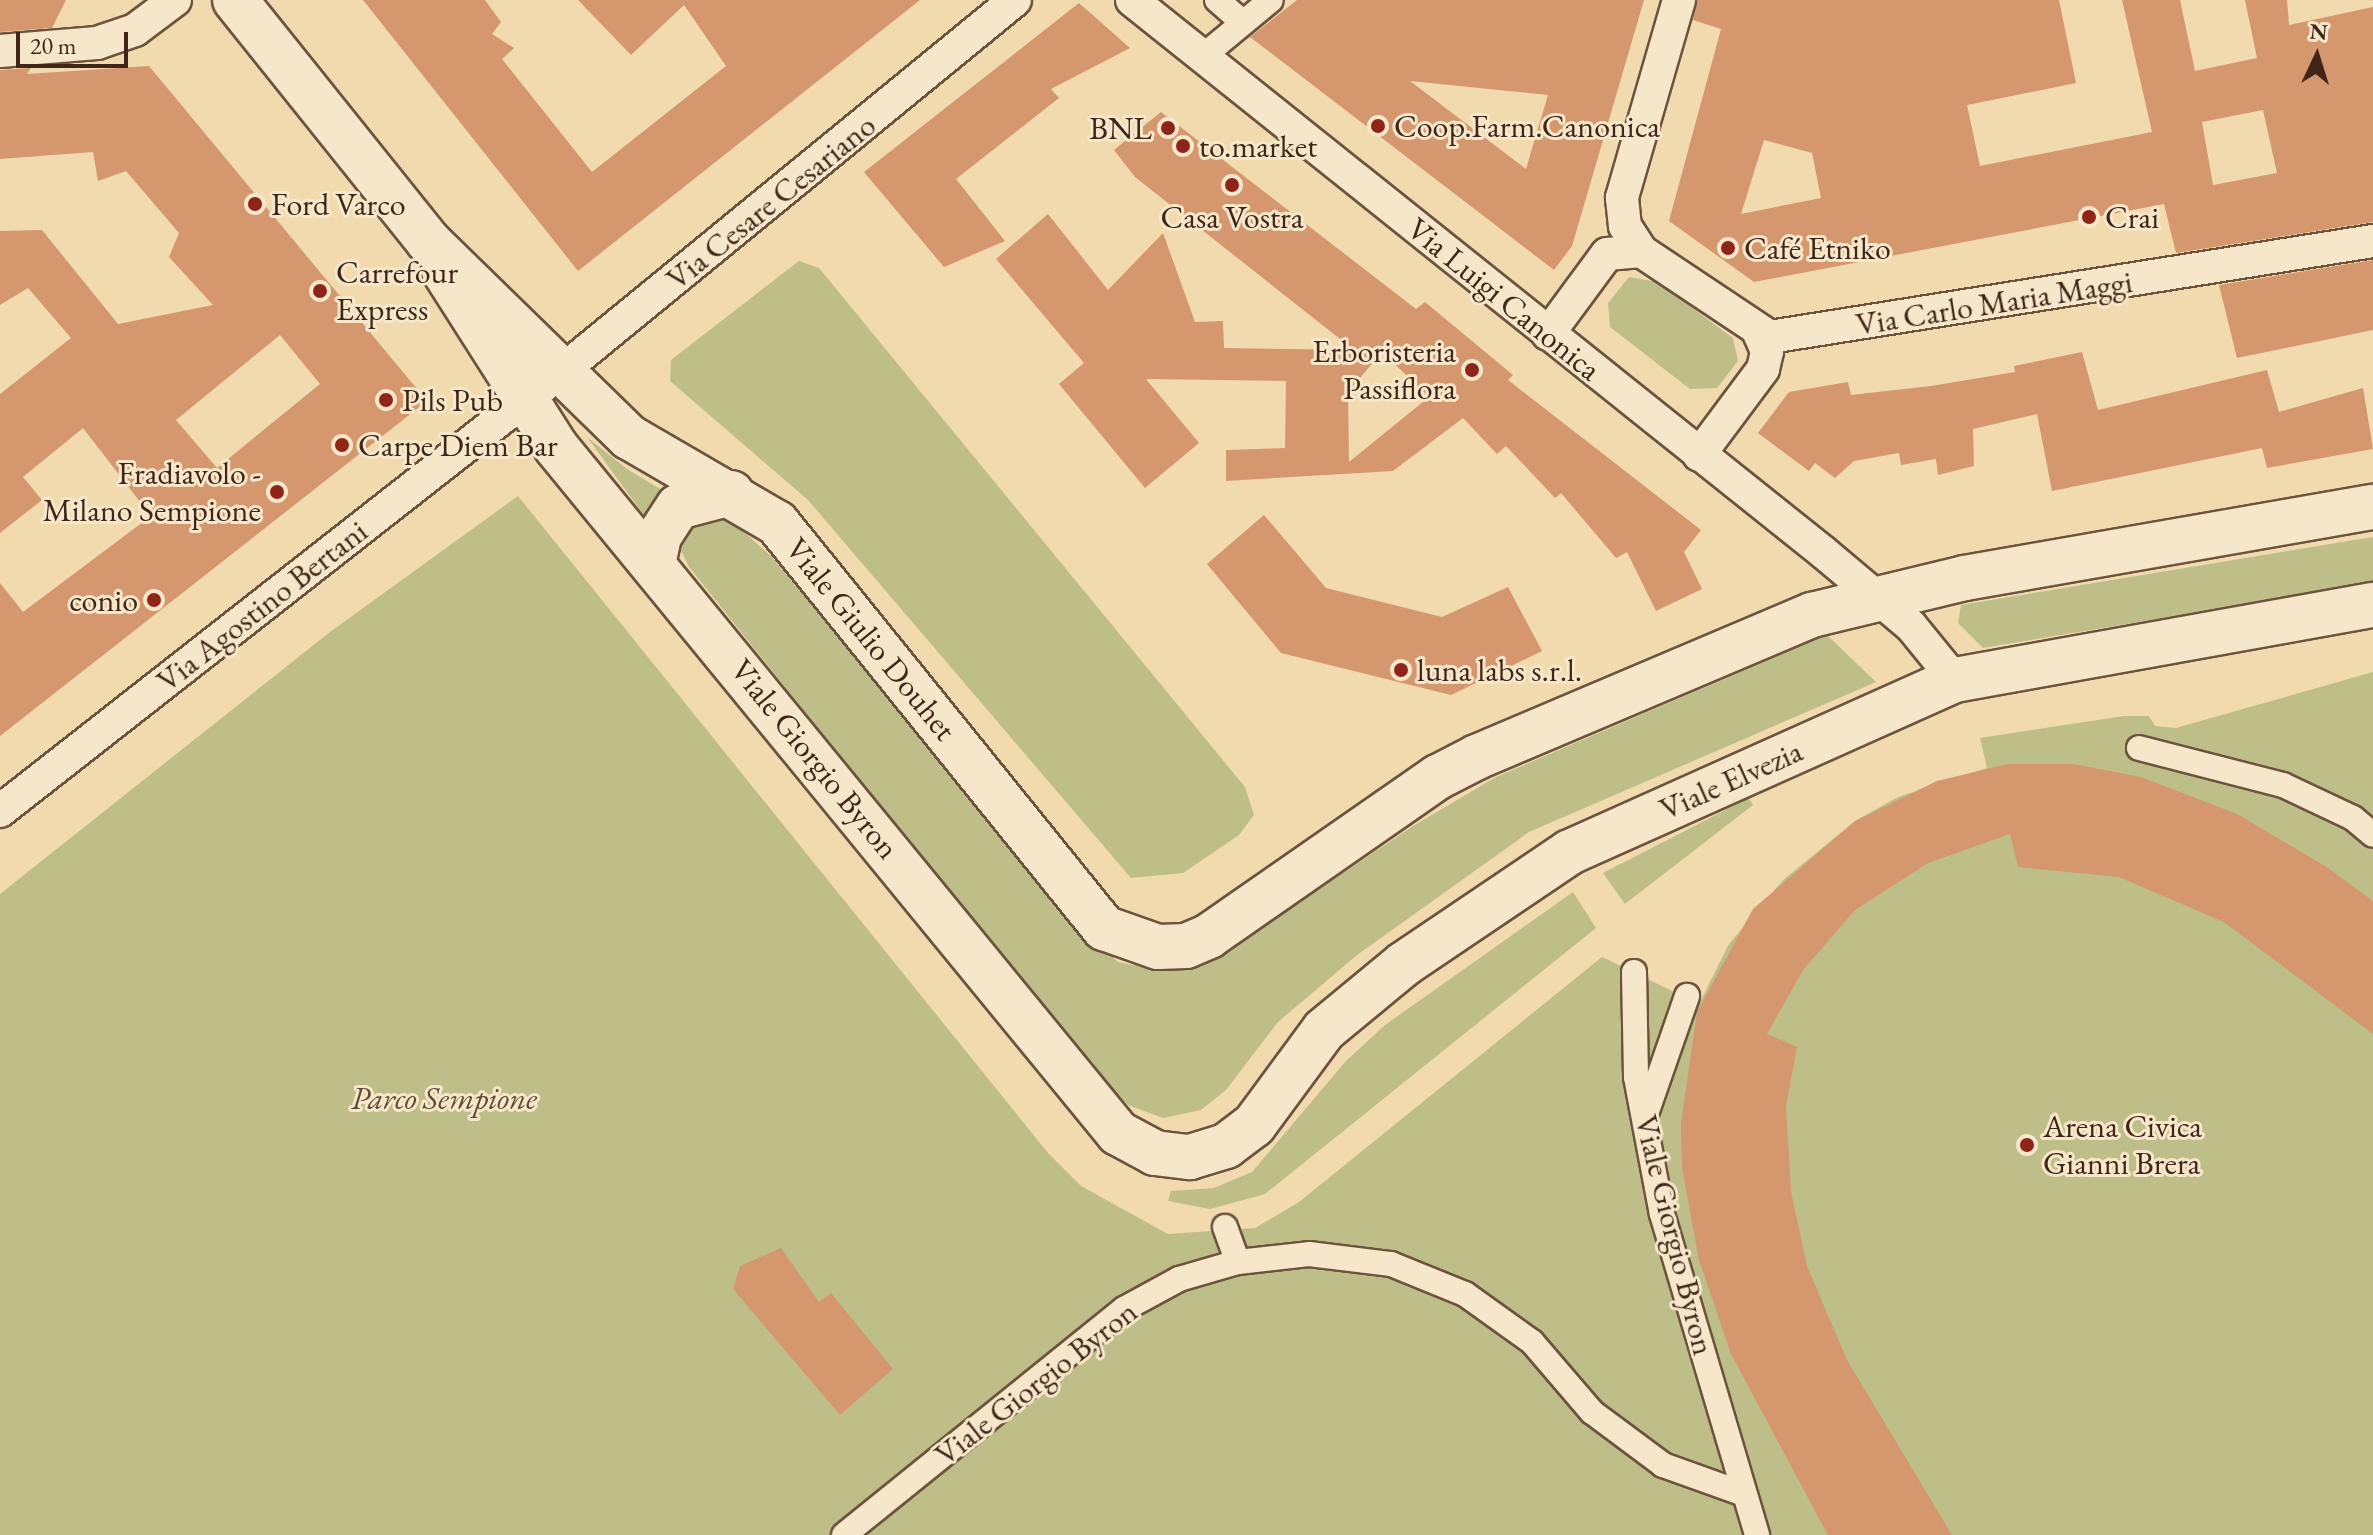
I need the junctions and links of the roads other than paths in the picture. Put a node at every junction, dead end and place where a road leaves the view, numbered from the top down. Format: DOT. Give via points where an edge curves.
graph roads {
  1 [pos="175,0"];
  2 [pos="235,0"];
  3 [pos="1015,0"];
  4 [pos="1132,0"];
  5 [pos="1217,0"];
  6 [pos="1271,0"];
  7 [pos="1679,0"];
  8 [pos="1242,22"];
  9 [pos="0,51"];
  10 [pos="1202,57"];
  11 [pos="428,241"];
  12 [pos="2373,241"];
  13 [pos="1641,251"];
  14 [pos="1759,333"];
  15 [pos="1548,334"];
  16 [pos="563,370"];
  17 [pos="524,400"];
  18 [pos="1699,455"];
  19 [pos="731,493"];
  20 [pos="2373,507"];
  21 [pos="654,560"];
  22 [pos="1876,598"];
  23 [pos="2373,605"];
  24 [pos="1955,680"];
  25 [pos="2139,748"];
  26 [pos="0,811"];
  27 [pos="2373,835"];
  28 [pos="1634,972"];
  29 [pos="1687,996"];
  30 [pos="1645,1117"];
  31 [pos="1190,1157"];
  32 [pos="1225,1227"];
  33 [pos="1238,1262"];
  34 [pos="1744,1494"];
  35 [pos="844,1535"];
  36 [pos="1757,1535"];
  1 -- 9 [label="street" via="135,30 97,43"];
  2 -- 11 [label="main road"];
  3 -- 16 [label="street, Via Cesare Cesariano"];
  4 -- 10 [label="street, Via Luigi Canonica"];
  5 -- 8 [label="street"];
  6 -- 8 [label="street"];
  7 -- 13 [label="street" via="1622,198 1629,237"];
  8 -- 10 [label="street"];
  10 -- 15 [label="street, Via Luigi Canonica"];
  11 -- 16 [label="main road, Viale Giulio Douhet"];
  11 -- 17 [label="main road, Viale Giorgio Byron"];
  12 -- 14 [label="street, Via Carlo Maria Maggi" via="1786,337"];
  13 -- 14 [label="street"];
  13 -- 15 [label="street" via="1623,248 1607,254"];
  14 -- 18 [label="street" via="1767,351 1763,369"];
  15 -- 18 [label="street, Via Luigi Canonica"];
  16 -- 17 [label="street, Via Cesare Cesariano"];
  16 -- 19 [label="main road, Viale Giulio Douhet" via="629,437"];
  17 -- 21 [label="main road, Viale Giorgio Byron"];
  17 -- 26 [label="street, Via Agostino Bertani"];
  18 -- 22 [label="street, Via Luigi Canonica"];
  19 -- 21 [label="main road" via="678,507 659,536"];
  19 -- 22 [label="main road, Viale Giulio Douhet" via="777,523 799,548 1104,928 1145,944 1186,946 1209,936 1438,777 1477,757 1812,615"];
  20 -- 22 [label="main road"];
  21 -- 31 [label="main road, Viale Giorgio Byron" via="1118,1133 1155,1153"];
  22 -- 24 [label="street, Via Luigi Canonica" via="1911,626"];
  23 -- 24 [label="main road, Viale Elvezia"];
  24 -- 31 [label="main road, Viale Elvezia" via="1546,867 1404,964 1324,1030 1254,1125 1226,1146"];
  25 -- 27 [label="street" via="2283,785 2353,818"];
  28 -- 30 [label="street, Viale Giorgio Byron" via="1631,1033"];
  29 -- 30 [label="street"];
  30 -- 34 [label="street, Viale Giorgio Byron" via="1662,1214"];
  32 -- 33 [label="street"];
  33 -- 34 [label="street, Viale Giorgio Byron" via="1309,1254 1391,1264 1465,1294 1532,1342 1592,1412 1663,1465"];
  33 -- 35 [label="street, Viale Giorgio Byron" via="1179,1279 1124,1309"];
  34 -- 36 [label="street, Viale Giorgio Byron"];
}
